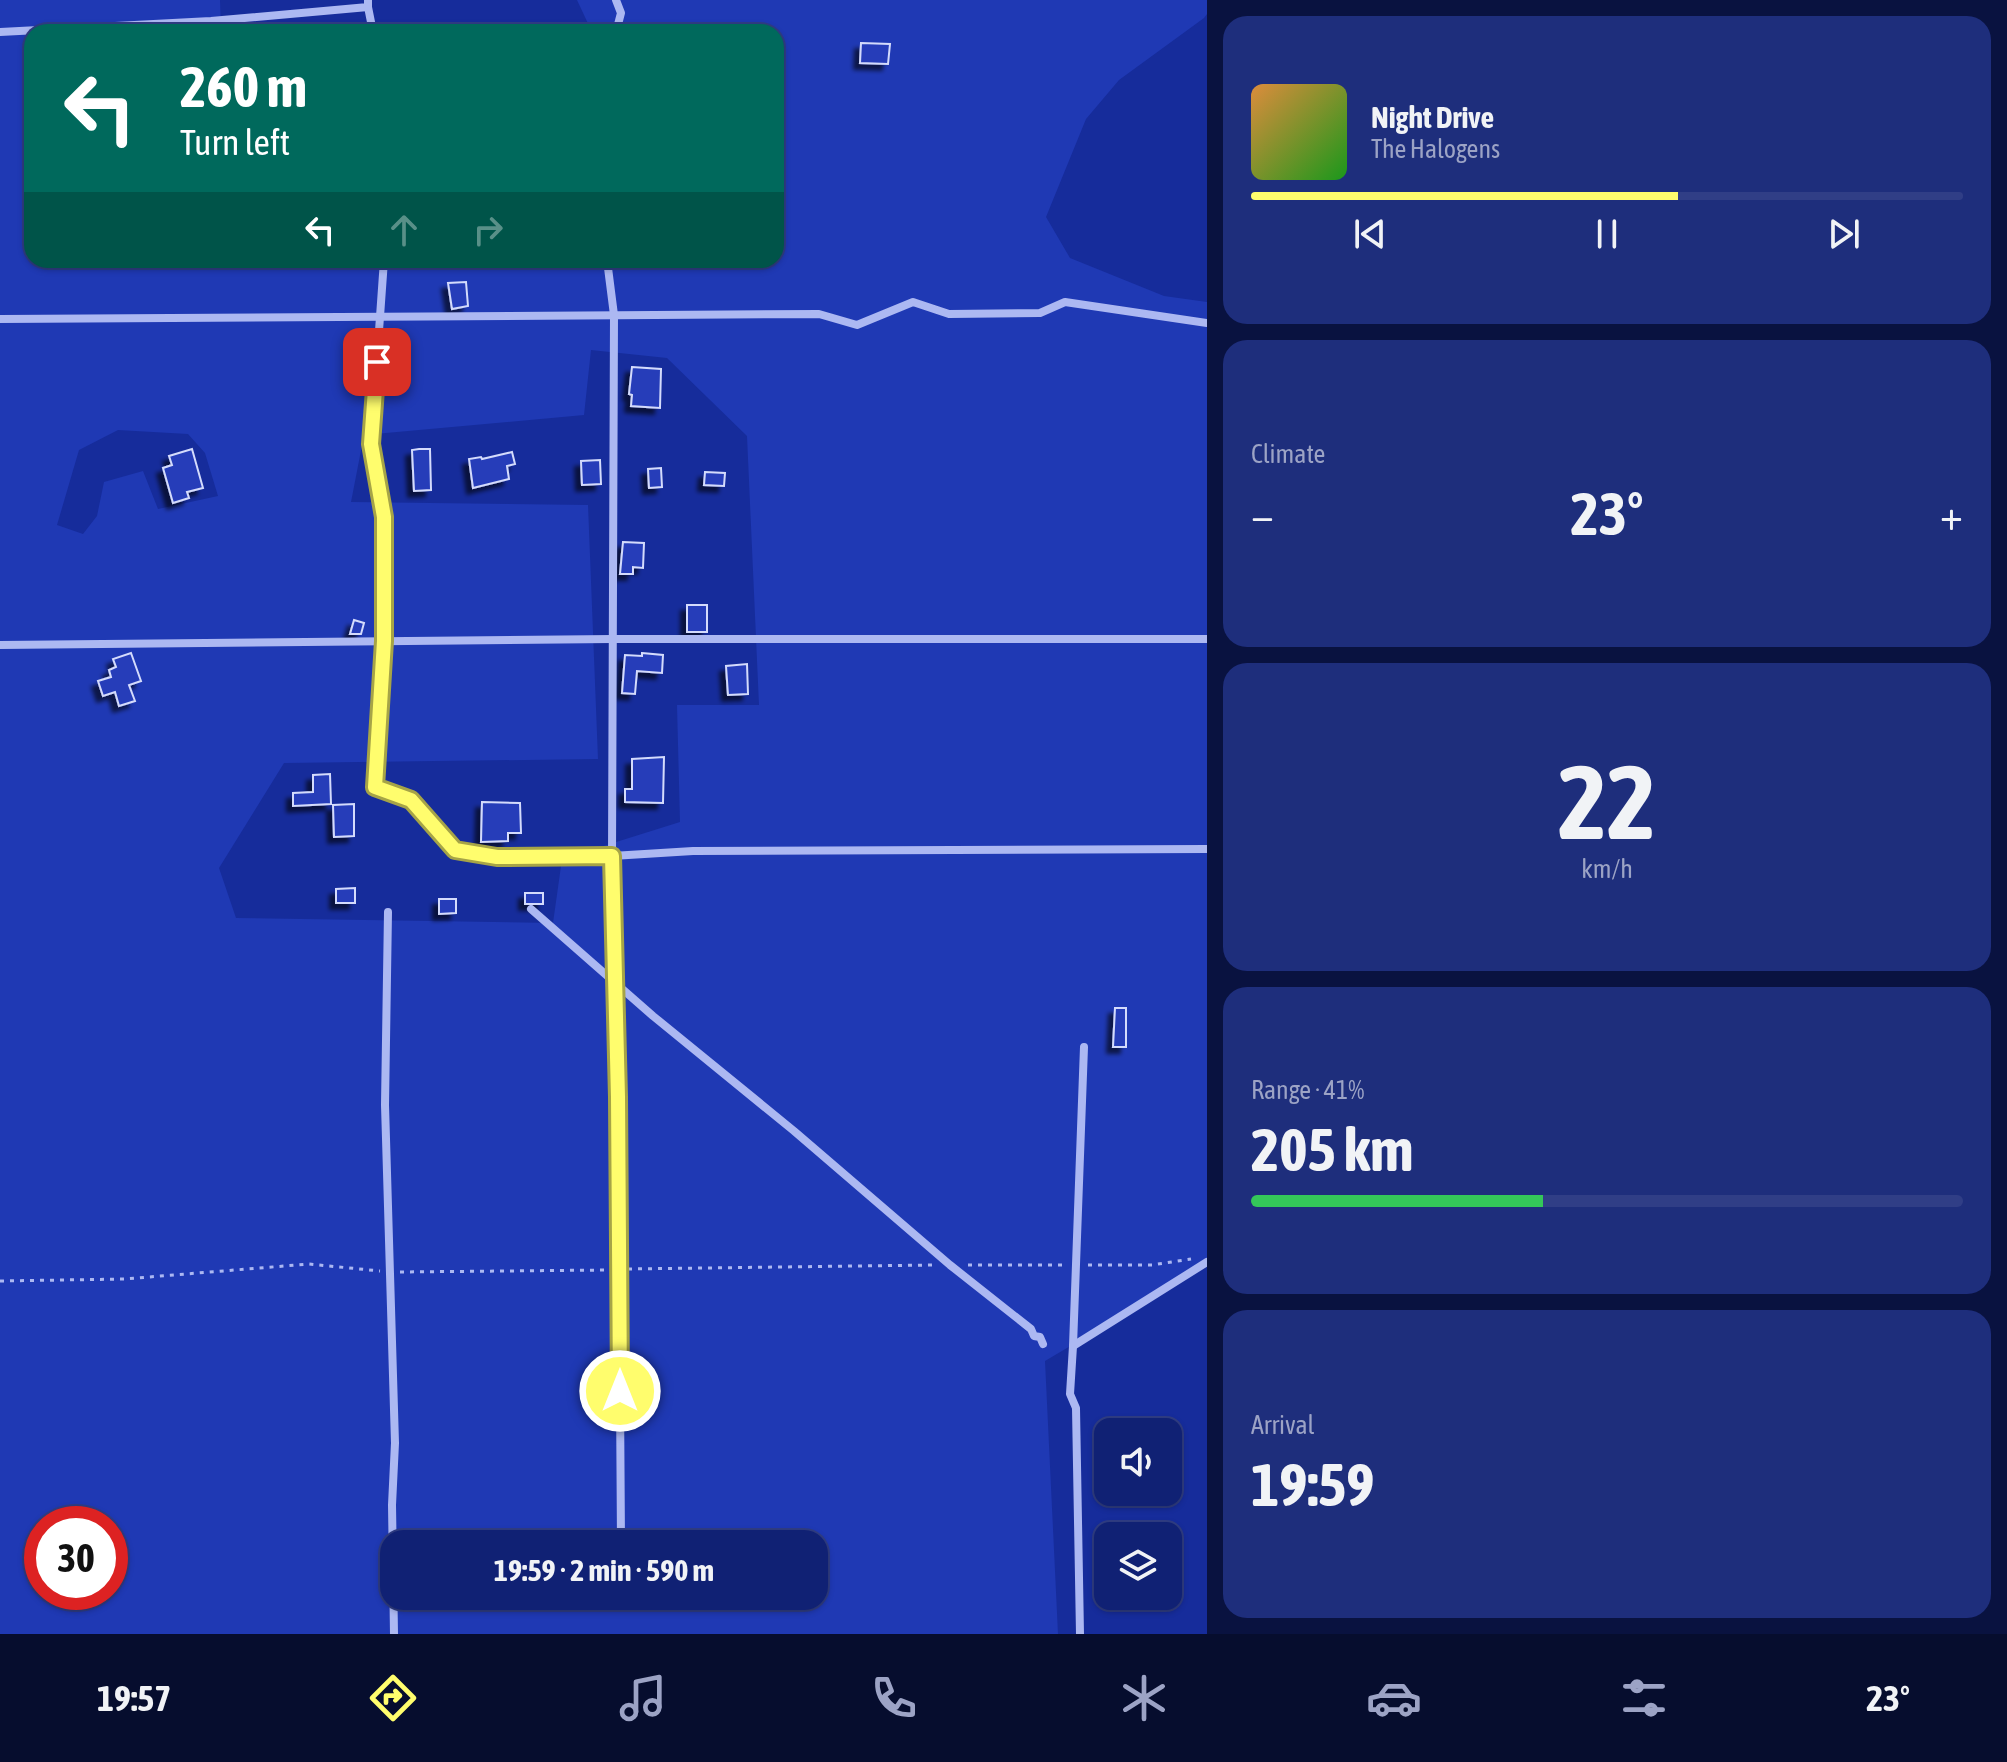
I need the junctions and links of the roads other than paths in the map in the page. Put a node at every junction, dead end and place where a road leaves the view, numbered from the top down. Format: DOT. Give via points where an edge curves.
graph roads {
  1 [pos="616,0"];
  2 [pos="368,3"];
  3 [pos="153,24"];
  4 [pos="372,24"];
  5 [pos="618,24"];
  6 [pos="24,31"];
  7 [pos="0,32"];
  8 [pos="383,268"];
  9 [pos="608,268"];
  10 [pos="614,315"];
  11 [pos="380,316"];
  12 [pos="0,319"];
  13 [pos="1207,323"];
  14 [pos="612,639"];
  15 [pos="1207,639"];
  16 [pos="384,641"];
  17 [pos="0,645"];
  18 [pos="375,787"];
  19 [pos="376,800"];
  20 [pos="1207,849"];
  21 [pos="612,856"];
  22 [pos="531,909"];
  23 [pos="388,912"];
  24 [pos="615,982"];
  25 [pos="1084,1047"];
  26 [pos="1207,1262"];
  27 [pos="1043,1344"];
  28 [pos="1073,1346"];
  29 [pos="621,1530"];
  30 [pos="394,1634"];
  31 [pos="1080,1634"];
  1 -- 5 [label="street"];
  2 -- 3 [label="street"];
  2 -- 4 [label="street"];
  6 -- 7 [label="street"];
  8 -- 11 [label="street"];
  9 -- 10 [label="street"];
  10 -- 11 [label="street"];
  10 -- 13 [label="street" via="819,314 857,325 913,302 949,314 1040,313 1065,302"];
  10 -- 14 [label="street"];
  11 -- 12 [label="street"];
  11 -- 16 [label="street" via="371,444 384,517"];
  14 -- 15 [label="street"];
  14 -- 16 [label="street"];
  14 -- 21 [label="street"];
  16 -- 17 [label="street"];
  16 -- 18 [label="street"];
  18 -- 19 [label="street"];
  18 -- 21 [label="street" via="411,800 455,850 497,857"];
  20 -- 21 [label="street" via="693,851"];
  21 -- 24 [label="street"];
  22 -- 24 [label="street"];
  23 -- 30 [label="street" via="385,1105 395,1443"];
  24 -- 27 [label="street"];
  24 -- 29 [label="street"];
  25 -- 28 [label="street"];
  26 -- 28 [label="street"];
  28 -- 31 [label="street" via="1070,1394 1076,1408"];
}
